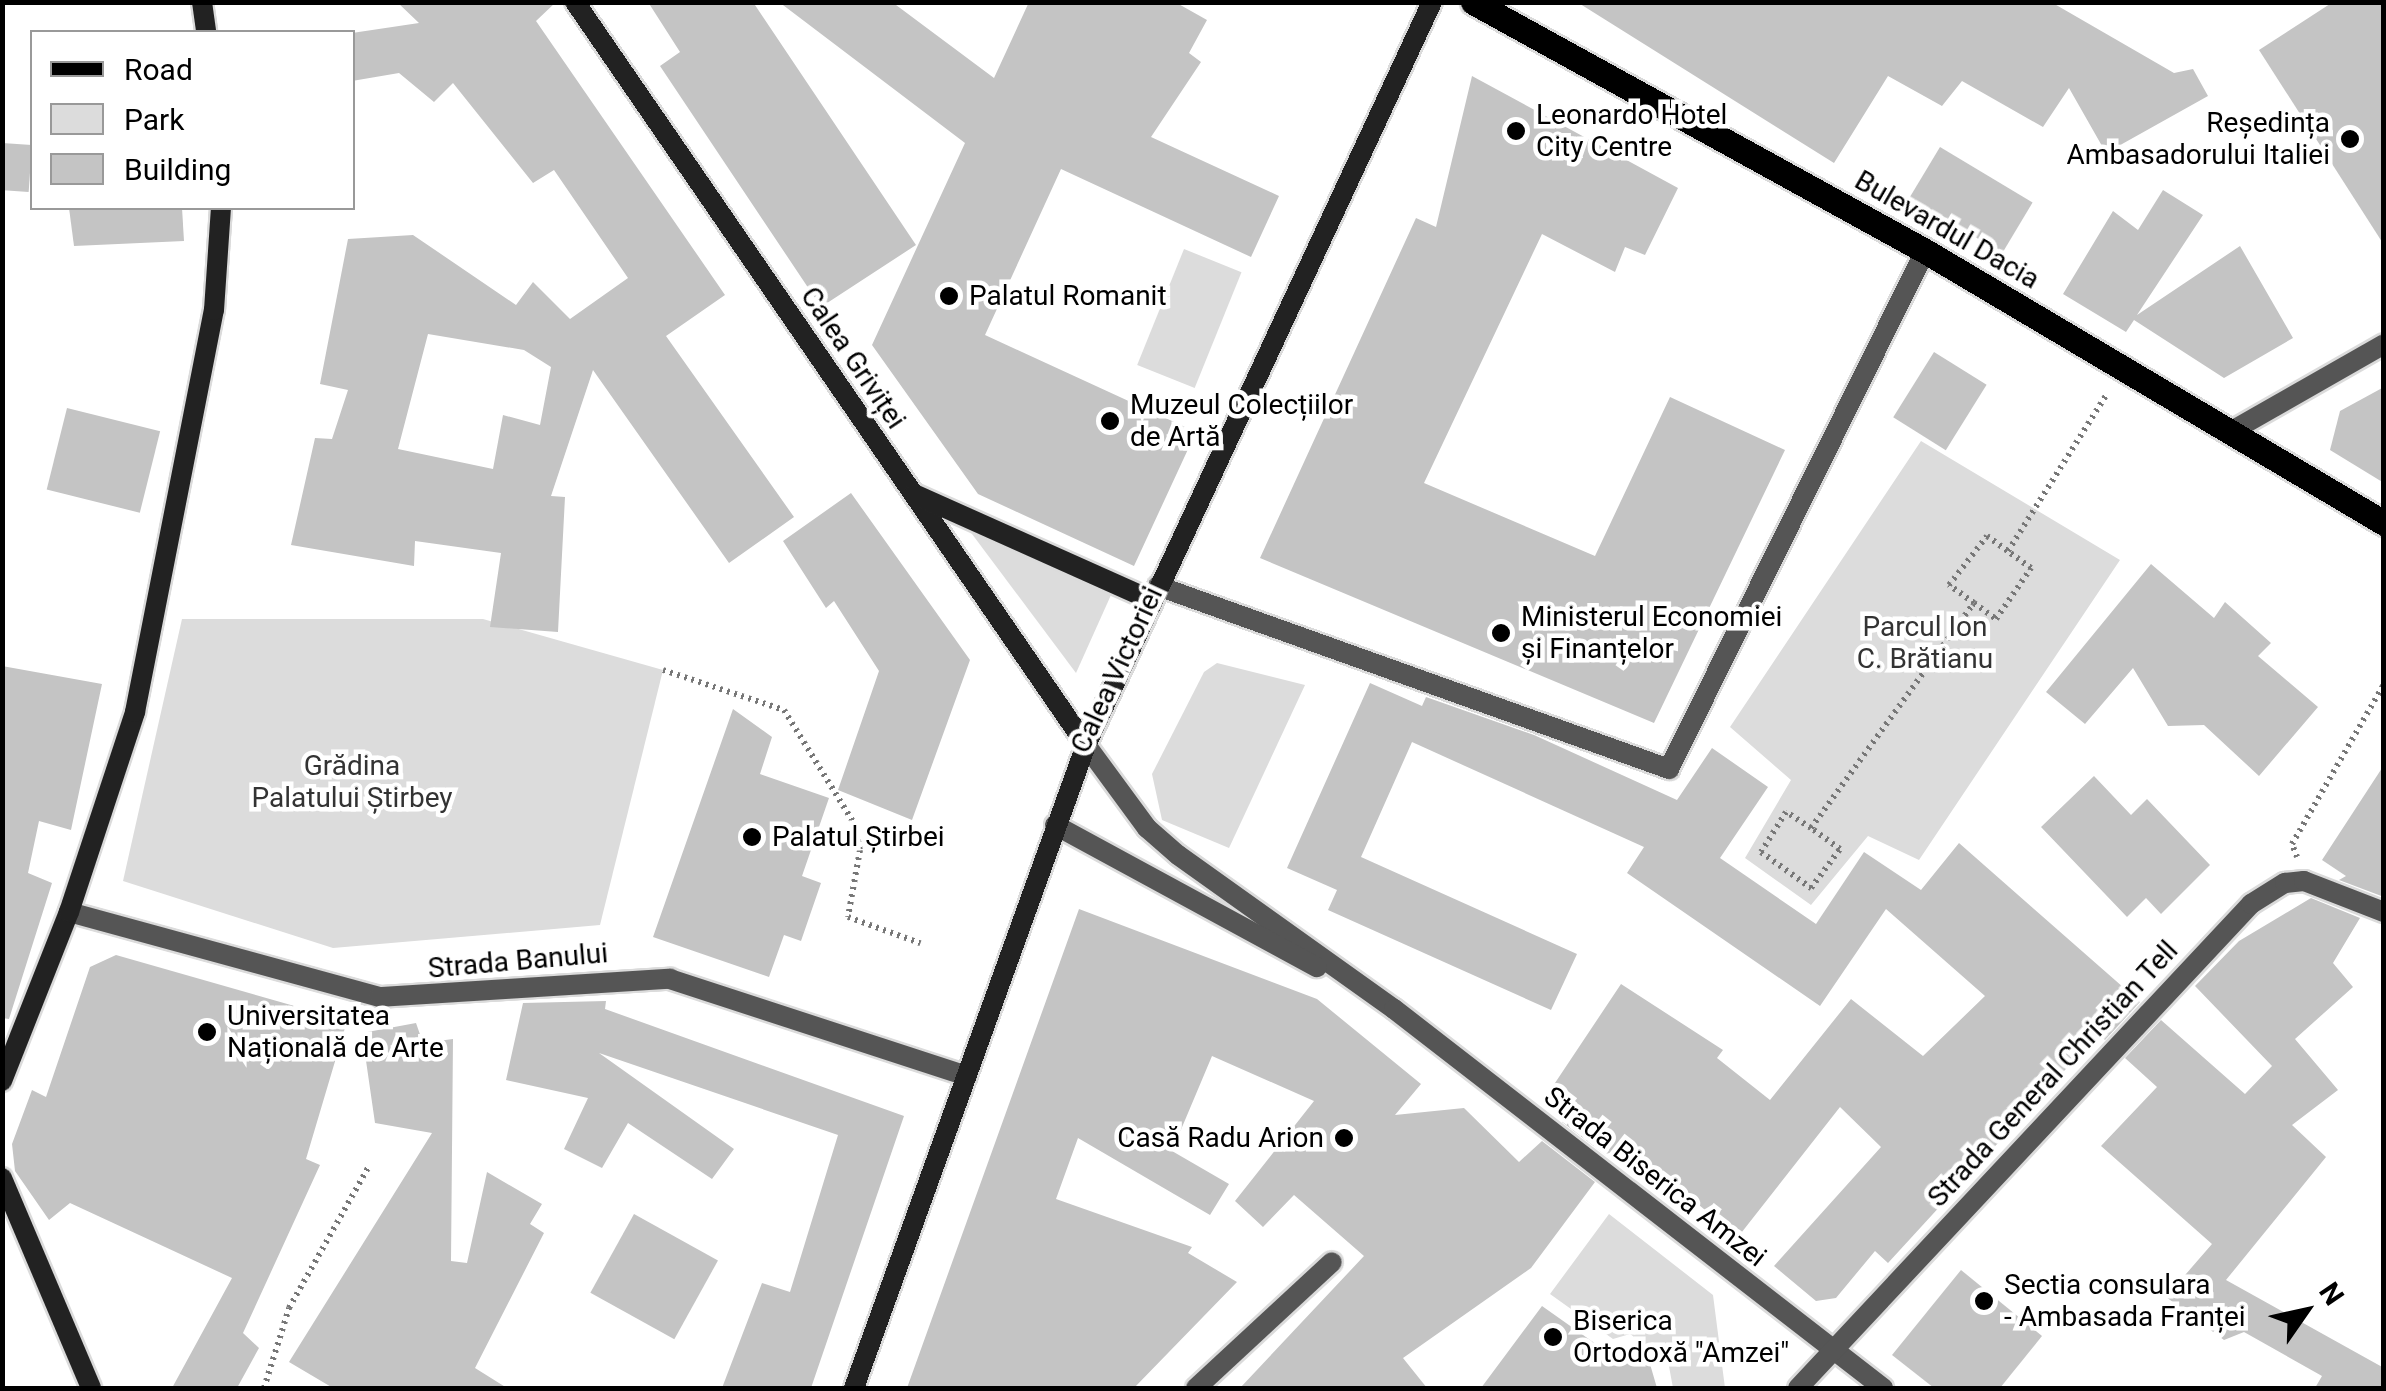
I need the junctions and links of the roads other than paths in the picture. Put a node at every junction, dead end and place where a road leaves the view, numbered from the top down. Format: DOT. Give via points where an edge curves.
graph roads {
  1 [pos="202,2"];
  2 [pos="576,2"];
  3 [pos="1432,2"];
  4 [pos="1473,2"];
  5 [pos="206,30"];
  6 [pos="221,210"];
  7 [pos="1926,251"];
  8 [pos="2384,344"];
  9 [pos="2230,432"];
  10 [pos="912,493"];
  11 [pos="2384,523"];
  12 [pos="1155,593"];
  13 [pos="1086,745"];
  14 [pos="1055,825"];
  15 [pos="69,912"];
  16 [pos="2384,912"];
  17 [pos="1394,1008"];
  18 [pos="968,1076"];
  19 [pos="2,1082"];
  20 [pos="2,1178"];
  21 [pos="1332,1262"];
  22 [pos="1834,1350"];
  23 [pos="91,1388"];
  24 [pos="854,1388"];
  25 [pos="1196,1388"];
  26 [pos="1798,1388"];
  27 [pos="1883,1388"];
  1 -- 5 [label="street"];
  2 -- 10 [label="street, Calea Griviței"];
  3 -- 12 [label="street, Calea Victoriei"];
  4 -- 7 [label="main road, Bulevardul Dacia"];
  6 -- 15 [label="street" via="214,310 157,618 135,712"];
  7 -- 9 [label="main road, Bulevardul Dacia"];
  7 -- 12 [label="street" via="1669,769"];
  8 -- 9 [label="street"];
  9 -- 11 [label="main road, Bulevardul Dacia"];
  10 -- 12 [label="street"];
  10 -- 13 [label="street, Calea Griviței"];
  12 -- 13 [label="street, Calea Victoriei"];
  13 -- 14 [label="street, Calea Victoriei"];
  13 -- 17 [label="street, Strada Biserica Amzei" via="1146,828"];
  14 -- 17 [label="street, Strada Biserica Amzei"];
  14 -- 18 [label="street, Calea Victoriei"];
  15 -- 18 [label="street, Strada Banului" via="380,997 670,978"];
  15 -- 19 [label="street"];
  16 -- 22 [label="street, Strada General Christian Tell" via="2304,881 2284,883 2251,904"];
  17 -- 22 [label="street, Strada Biserica Amzei"];
  18 -- 24 [label="street, Calea Victoriei"];
  20 -- 23 [label="street"];
  21 -- 25 [label="street"];
  22 -- 26 [label="street, Strada General Christian Tell"];
  22 -- 27 [label="street, Strada Biserica Amzei"];
}
